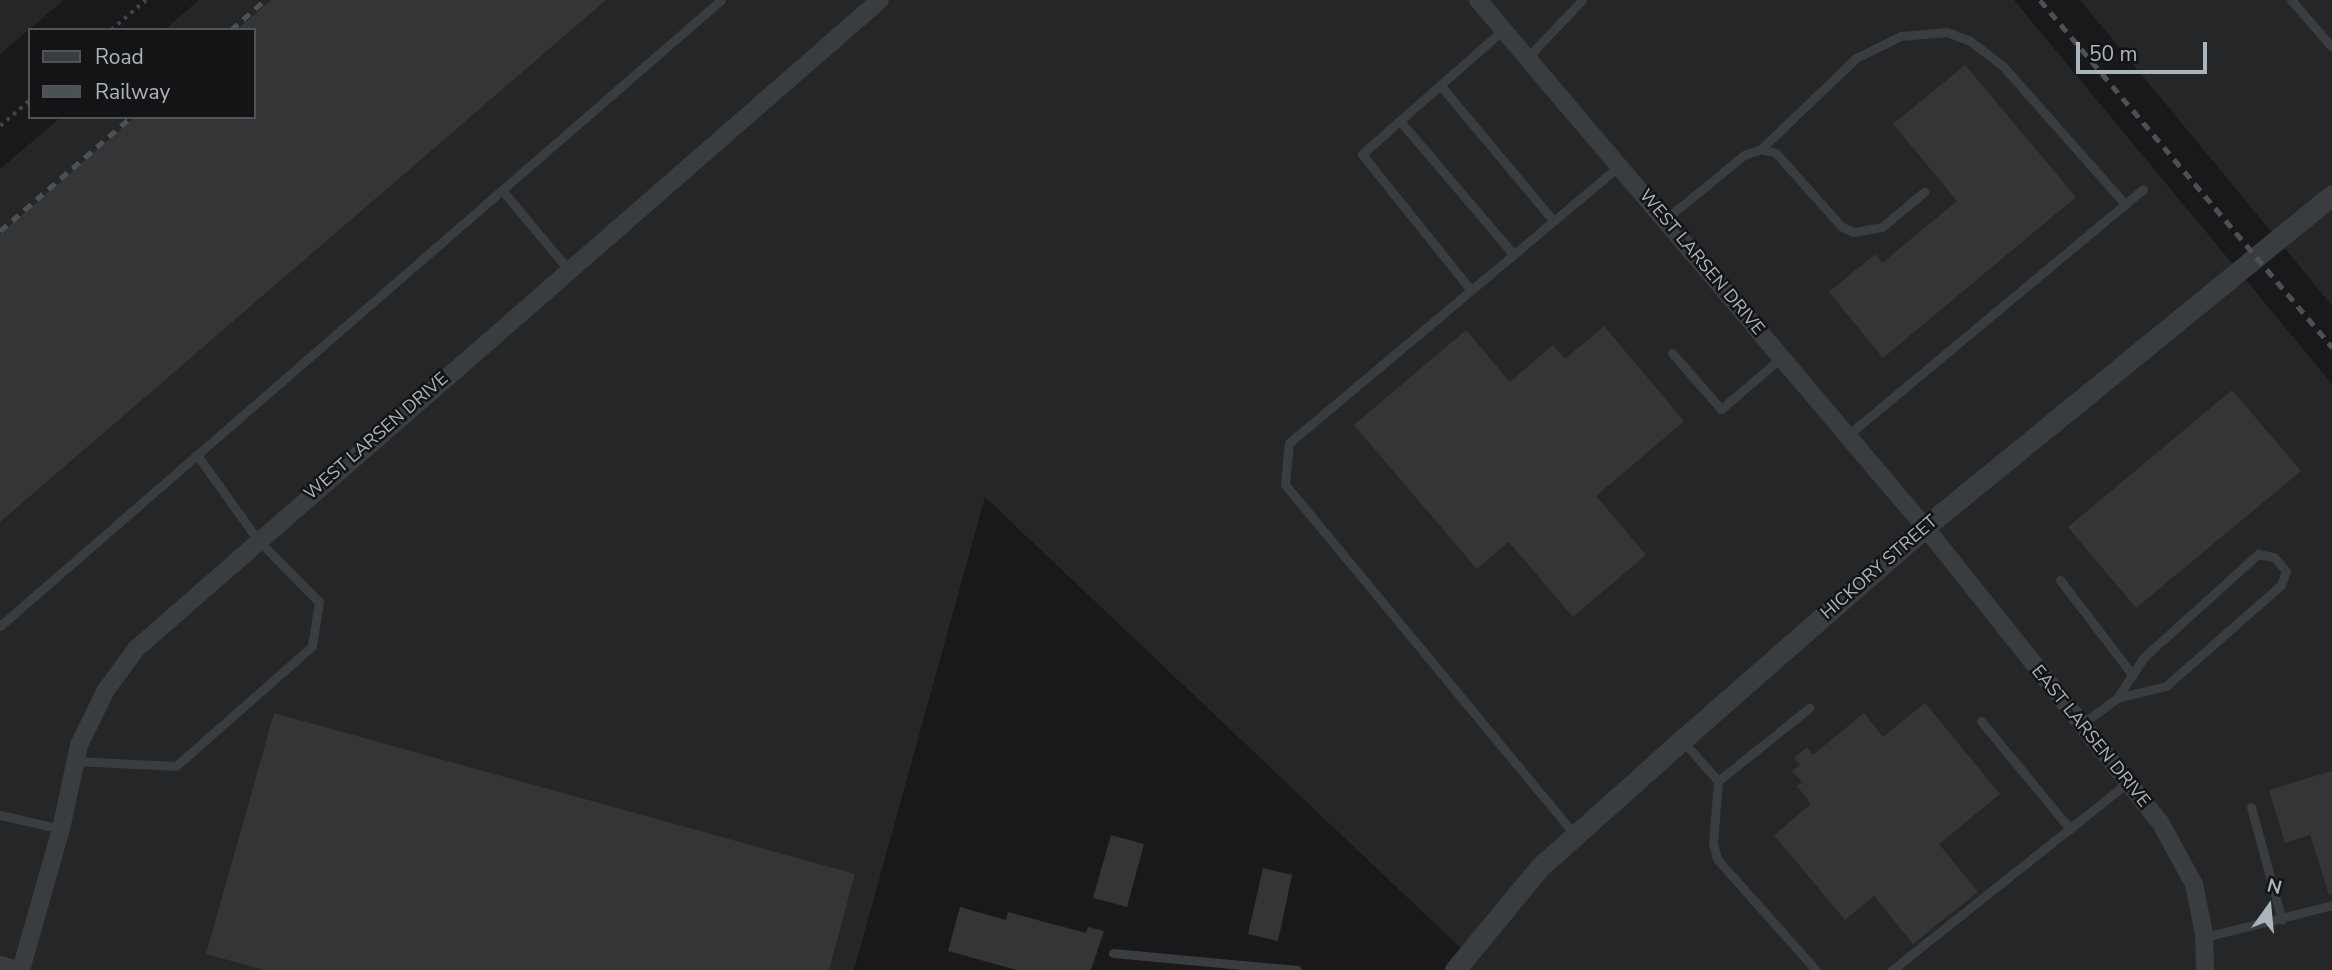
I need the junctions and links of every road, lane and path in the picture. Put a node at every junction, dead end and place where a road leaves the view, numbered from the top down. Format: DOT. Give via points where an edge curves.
graph roads {
  1 [pos="146,0"];
  2 [pos="721,0"];
  3 [pos="879,0"];
  4 [pos="1478,0"];
  5 [pos="1582,0"];
  6 [pos="2291,0"];
  7 [pos="113,28"];
  8 [pos="1506,28"];
  9 [pos="2332,47"];
  10 [pos="1529,56"];
  11 [pos="1440,85"];
  12 [pos="28,102"];
  13 [pos="1400,121"];
  14 [pos="0,126"];
  15 [pos="1761,149"];
  16 [pos="1620,165"];
  17 [pos="2143,189"];
  18 [pos="502,190"];
  19 [pos="1924,192"];
  20 [pos="2332,195"];
  21 [pos="2125,204"];
  22 [pos="1667,219"];
  23 [pos="1553,220"];
  24 [pos="1513,254"];
  25 [pos="567,268"];
  26 [pos="1470,289"];
  27 [pos="1672,353"];
  28 [pos="1782,357"];
  29 [pos="1848,435"];
  30 [pos="197,455"];
  31 [pos="1925,527"];
  32 [pos="258,540"];
  33 [pos="2060,580"];
  34 [pos="0,626"];
  35 [pos="2132,673"];
  36 [pos="2116,698"];
  37 [pos="1809,708"];
  38 [pos="1980,721"];
  39 [pos="2082,724"];
  40 [pos="1682,740"];
  41 [pos="74,761"];
  42 [pos="1718,781"];
  43 [pos="2128,782"];
  44 [pos="2251,807"];
  45 [pos="0,815"];
  46 [pos="61,829"];
  47 [pos="2070,829"];
  48 [pos="1575,835"];
  49 [pos="2332,905"];
  50 [pos="2282,920"];
  51 [pos="2204,937"];
  52 [pos="1113,953"];
  53 [pos="0,965"];
  54 [pos="19,970"];
  55 [pos="1297,970"];
  56 [pos="1455,970"];
  57 [pos="1816,970"];
  58 [pos="1892,970"];
  59 [pos="2205,970"];
  1 -- 7 [label="path"];
  2 -- 18 [label="lane"];
  3 -- 25 [label="street, WEST LARSEN DRIVE"];
  4 -- 8 [label="street, WEST LARSEN DRIVE"];
  5 -- 10 [label="lane"];
  6 -- 9 [label="lane"];
  8 -- 10 [label="street, WEST LARSEN DRIVE"];
  8 -- 11 [label="lane"];
  10 -- 16 [label="street, WEST LARSEN DRIVE"];
  11 -- 13 [label="lane"];
  11 -- 23 [label="lane"];
  12 -- 14 [label="path"];
  13 -- 24 [label="lane"];
  13 -- 26 [label="lane" via="1362,154"];
  15 -- 19 [label="lane" via="1776,153 1842,227 1854,232 1882,227"];
  15 -- 21 [label="lane" via="1857,58 1900,36 1947,32 1970,41 2002,65"];
  15 -- 22 [label="lane" via="1744,155"];
  16 -- 22 [label="street, WEST LARSEN DRIVE"];
  16 -- 23 [label="lane"];
  17 -- 21 [label="lane"];
  18 -- 25 [label="lane"];
  18 -- 30 [label="lane"];
  20 -- 31 [label="street, HICKORY STREET"];
  21 -- 29 [label="lane"];
  22 -- 28 [label="street, WEST LARSEN DRIVE"];
  23 -- 24 [label="lane"];
  24 -- 26 [label="lane"];
  25 -- 32 [label="street, WEST LARSEN DRIVE"];
  26 -- 48 [label="lane" via="1289,443 1285,484"];
  27 -- 28 [label="lane" via="1721,409"];
  28 -- 29 [label="street, WEST LARSEN DRIVE"];
  29 -- 31 [label="street, WEST LARSEN DRIVE"];
  30 -- 32 [label="lane"];
  30 -- 34 [label="lane"];
  31 -- 39 [label="street, EAST LARSEN DRIVE"];
  31 -- 40 [label="street, HICKORY STREET"];
  32 -- 41 [label="street, WEST LARSEN DRIVE" via="136,649 98,704"];
  32 -- 41 [label="lane" via="319,602 312,646 176,766"];
  33 -- 35 [label="lane"];
  35 -- 36 [label="lane"];
  35 -- 36 [label="lane" via="2258,554 2274,557 2286,571 2281,585 2166,686"];
  36 -- 39 [label="lane"];
  37 -- 42 [label="lane"];
  38 -- 47 [label="lane"];
  39 -- 43 [label="street, EAST LARSEN DRIVE"];
  40 -- 42 [label="lane"];
  40 -- 48 [label="street, HICKORY STREET"];
  41 -- 46 [label="street, WEST LARSEN DRIVE"];
  42 -- 57 [label="lane" via="1713,843 1717,859"];
  43 -- 47 [label="lane"];
  43 -- 51 [label="street, EAST LARSEN DRIVE" via="2167,832 2187,868"];
  44 -- 50 [label="lane"];
  45 -- 46 [label="lane"];
  46 -- 54 [label="street, WEST LARSEN DRIVE"];
  47 -- 58 [label="lane"];
  48 -- 56 [label="street, HICKORY STREET" via="1513,895"];
  49 -- 50 [label="lane"];
  50 -- 51 [label="lane"];
  51 -- 59 [label="street, EAST LARSEN DRIVE"];
  52 -- 55 [label="lane"];
  53 -- 54 [label="street"];
}
